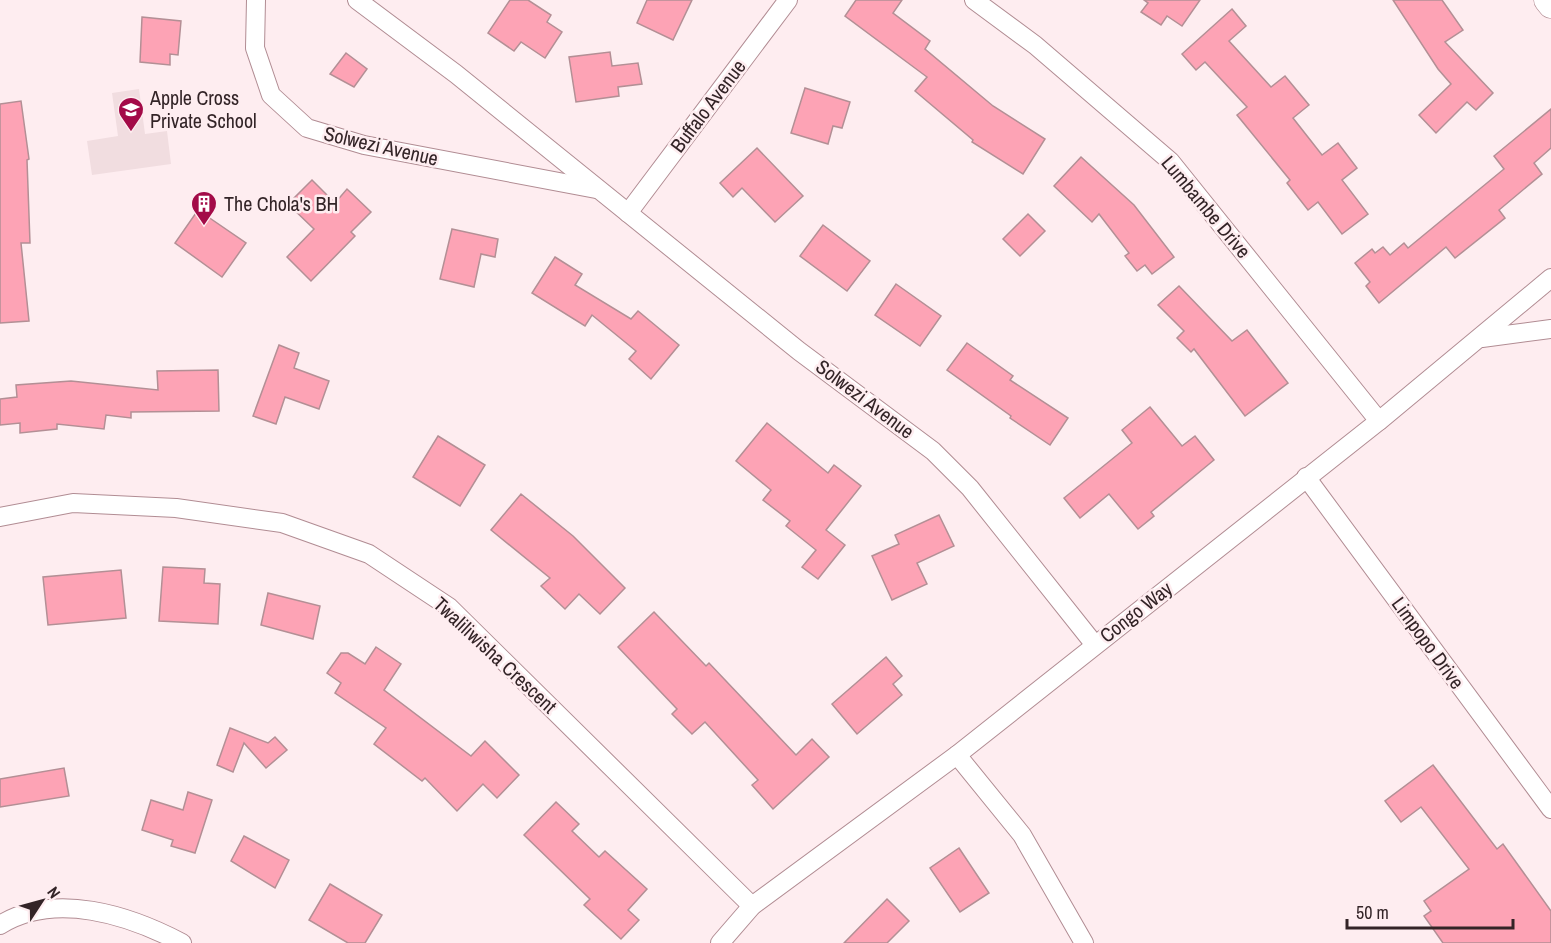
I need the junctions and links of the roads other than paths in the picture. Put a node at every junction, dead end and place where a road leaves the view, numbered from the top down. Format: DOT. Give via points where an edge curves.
graph roads {
  1 [pos="256,0"];
  2 [pos="357,0"];
  3 [pos="788,0"];
  4 [pos="974,0"];
  5 [pos="1547,0"];
  6 [pos="1551,5"];
  7 [pos="599,189"];
  8 [pos="628,213"];
  9 [pos="1551,278"];
  10 [pos="1551,329"];
  11 [pos="1482,338"];
  12 [pos="1379,422"];
  13 [pos="1306,477"];
  14 [pos="0,517"];
  15 [pos="1095,645"];
  16 [pos="957,755"];
  17 [pos="1551,809"];
  18 [pos="752,906"];
  19 [pos="0,926"];
  20 [pos="182,943"];
  21 [pos="720,943"];
  22 [pos="1084,943"];
  1 -- 7 [label="street, Solwezi Avenue" via="255,48 271,95 307,128 364,145"];
  2 -- 7 [label="street, Solwezi Avenue"];
  3 -- 8 [label="street, Buffalo Avenue"];
  4 -- 12 [label="street, Lumbambe Drive" via="1035,45 1170,161"];
  5 -- 6 [label="main road"];
  7 -- 8 [label="street, Solwezi Avenue"];
  8 -- 15 [label="street, Solwezi Avenue" via="954,470"];
  9 -- 11 [label="street, Congo Way"];
  10 -- 11 [label="street"];
  11 -- 12 [label="street, Congo Way"];
  12 -- 13 [label="street, Congo Way"];
  13 -- 15 [label="street, Congo Way"];
  13 -- 17 [label="street, Limpopo Drive"];
  14 -- 18 [label="street, Twaliliwisha Crescent" via="73,503 176,508 282,523 369,555 449,607"];
  15 -- 16 [label="street, Congo Way"];
  16 -- 18 [label="street, Congo Way"];
  16 -- 22 [label="street" via="1022,835"];
  18 -- 21 [label="street, Congo Way"];
  19 -- 20 [label="street" via="12,918 56,908 105,912"];
}
